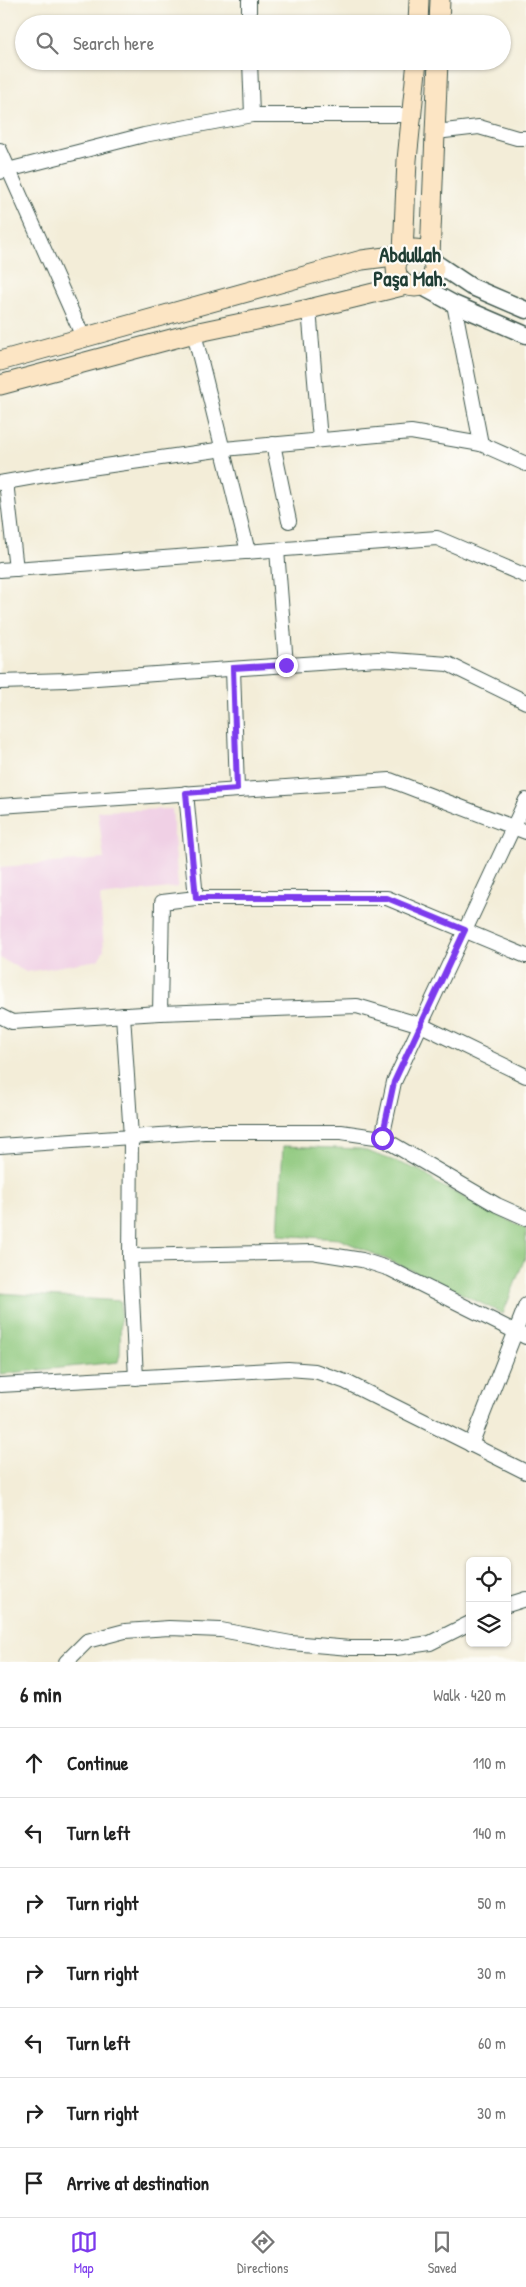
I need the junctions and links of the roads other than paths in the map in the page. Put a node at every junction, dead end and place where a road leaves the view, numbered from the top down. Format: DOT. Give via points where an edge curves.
graph roads {
  1 [pos="249,0"];
  2 [pos="419,0"];
  3 [pos="440,0"];
  4 [pos="249,15"];
  5 [pos="418,15"];
  6 [pos="439,15"];
  7 [pos="250,70"];
  8 [pos="416,70"];
  9 [pos="438,70"];
  10 [pos="252,115"];
  11 [pos="412,115"];
  12 [pos="436,132"];
  13 [pos="526,138"];
  14 [pos="0,150"];
  15 [pos="5,170"];
  16 [pos="402,254"];
  17 [pos="432,259"];
  18 [pos="413,286"];
  19 [pos="454,304"];
  20 [pos="309,309"];
  21 [pos="526,310"];
  22 [pos="194,333"];
  23 [pos="526,335"];
  24 [pos="83,337"];
  25 [pos="0,361"];
  26 [pos="0,385"];
  27 [pos="320,440"];
  28 [pos="273,444"];
  29 [pos="480,444"];
  30 [pos="224,449"];
  31 [pos="526,464"];
  32 [pos="3,483"];
  33 [pos="289,521"];
  34 [pos="277,550"];
  35 [pos="248,552"];
  36 [pos="16,569"];
  37 [pos="0,570"];
  38 [pos="526,576"];
  39 [pos="286,665"];
  40 [pos="233,668"];
  41 [pos="0,682"];
  42 [pos="526,702"];
  43 [pos="237,789"];
  44 [pos="186,793"];
  45 [pos="526,800"];
  46 [pos="0,806"];
  47 [pos="520,829"];
  48 [pos="196,898"];
  49 [pos="465,930"];
  50 [pos="526,956"];
  51 [pos="160,1013"];
  52 [pos="123,1015"];
  53 [pos="0,1016"];
  54 [pos="421,1025"];
  55 [pos="526,1076"];
  56 [pos="131,1137"];
  57 [pos="382,1138"];
  58 [pos="0,1146"];
  59 [pos="526,1218"];
  60 [pos="130,1256"];
  61 [pos="526,1305"];
  62 [pos="521,1334"];
  63 [pos="136,1378"];
  64 [pos="0,1386"];
  65 [pos="471,1445"];
  66 [pos="526,1472"];
  67 [pos="526,1599"];
  68 [pos="511,1604"];
  69 [pos="466,1625"];
  70 [pos="66,1662"];
  1 -- 4 [label="street"];
  2 -- 5 [label="main road"];
  3 -- 6 [label="main road"];
  7 -- 10 [label="street"];
  8 -- 11 [label="main road"];
  9 -- 12 [label="main road"];
  10 -- 11 [label="street"];
  10 -- 15 [label="street" via="144,135"];
  11 -- 16 [label="main road"];
  12 -- 13 [label="street" via="479,127"];
  12 -- 17 [label="main road"];
  14 -- 15 [label="street"];
  15 -- 24 [label="street"];
  16 -- 17 [label="main road" via="417,248"];
  16 -- 18 [label="main road" via="396,266 397,273"];
  16 -- 24 [label="main road" via="362,260"];
  17 -- 18 [label="main road" via="432,277"];
  17 -- 21 [label="street" via="470,286"];
  18 -- 19 [label="street"];
  18 -- 20 [label="main road"];
  19 -- 23 [label="street"];
  19 -- 29 [label="street"];
  20 -- 22 [label="main road"];
  20 -- 27 [label="street"];
  22 -- 26 [label="main road"];
  22 -- 30 [label="street"];
  24 -- 25 [label="main road"];
  27 -- 28 [label="street"];
  27 -- 29 [label="street" via="411,432"];
  28 -- 30 [label="street"];
  28 -- 33 [label="street"];
  29 -- 31 [label="street"];
  30 -- 32 [label="street"];
  30 -- 35 [label="street"];
  32 -- 36 [label="street"];
  34 -- 35 [label="street"];
  34 -- 38 [label="street" via="437,538"];
  34 -- 39 [label="street"];
  35 -- 36 [label="street"];
  36 -- 37 [label="street"];
  39 -- 40 [label="street"];
  39 -- 42 [label="street" via="378,658 448,664"];
  40 -- 41 [label="street"];
  40 -- 43 [label="street"];
  43 -- 44 [label="street"];
  43 -- 47 [label="street" via="390,780"];
  44 -- 46 [label="street"];
  44 -- 48 [label="street"];
  45 -- 47 [label="street"];
  47 -- 49 [label="street"];
  48 -- 49 [label="street" via="387,898"];
  48 -- 51 [label="street" via="162,902"];
  49 -- 50 [label="street"];
  49 -- 54 [label="street"];
  51 -- 52 [label="street"];
  51 -- 54 [label="street" via="358,1006"];
  52 -- 53 [label="street" via="12,1022"];
  52 -- 56 [label="street"];
  54 -- 55 [label="street"];
  54 -- 57 [label="street" via="394,1082"];
  56 -- 57 [label="street" via="204,1132 341,1132"];
  56 -- 58 [label="street"];
  56 -- 60 [label="street"];
  57 -- 59 [label="street" via="497,1205"];
  60 -- 62 [label="street" via="312,1252 362,1260 390,1269"];
  60 -- 63 [label="street"];
  61 -- 62 [label="street"];
  62 -- 65 [label="street"];
  63 -- 64 [label="street"];
  63 -- 65 [label="street" via="288,1369 314,1371 346,1382"];
  65 -- 66 [label="street"];
  67 -- 68 [label="street"];
  69 -- 70 [label="street" via="430,1643 396,1648 291,1643 221,1630 169,1628 125,1631 87,1641"];
}
